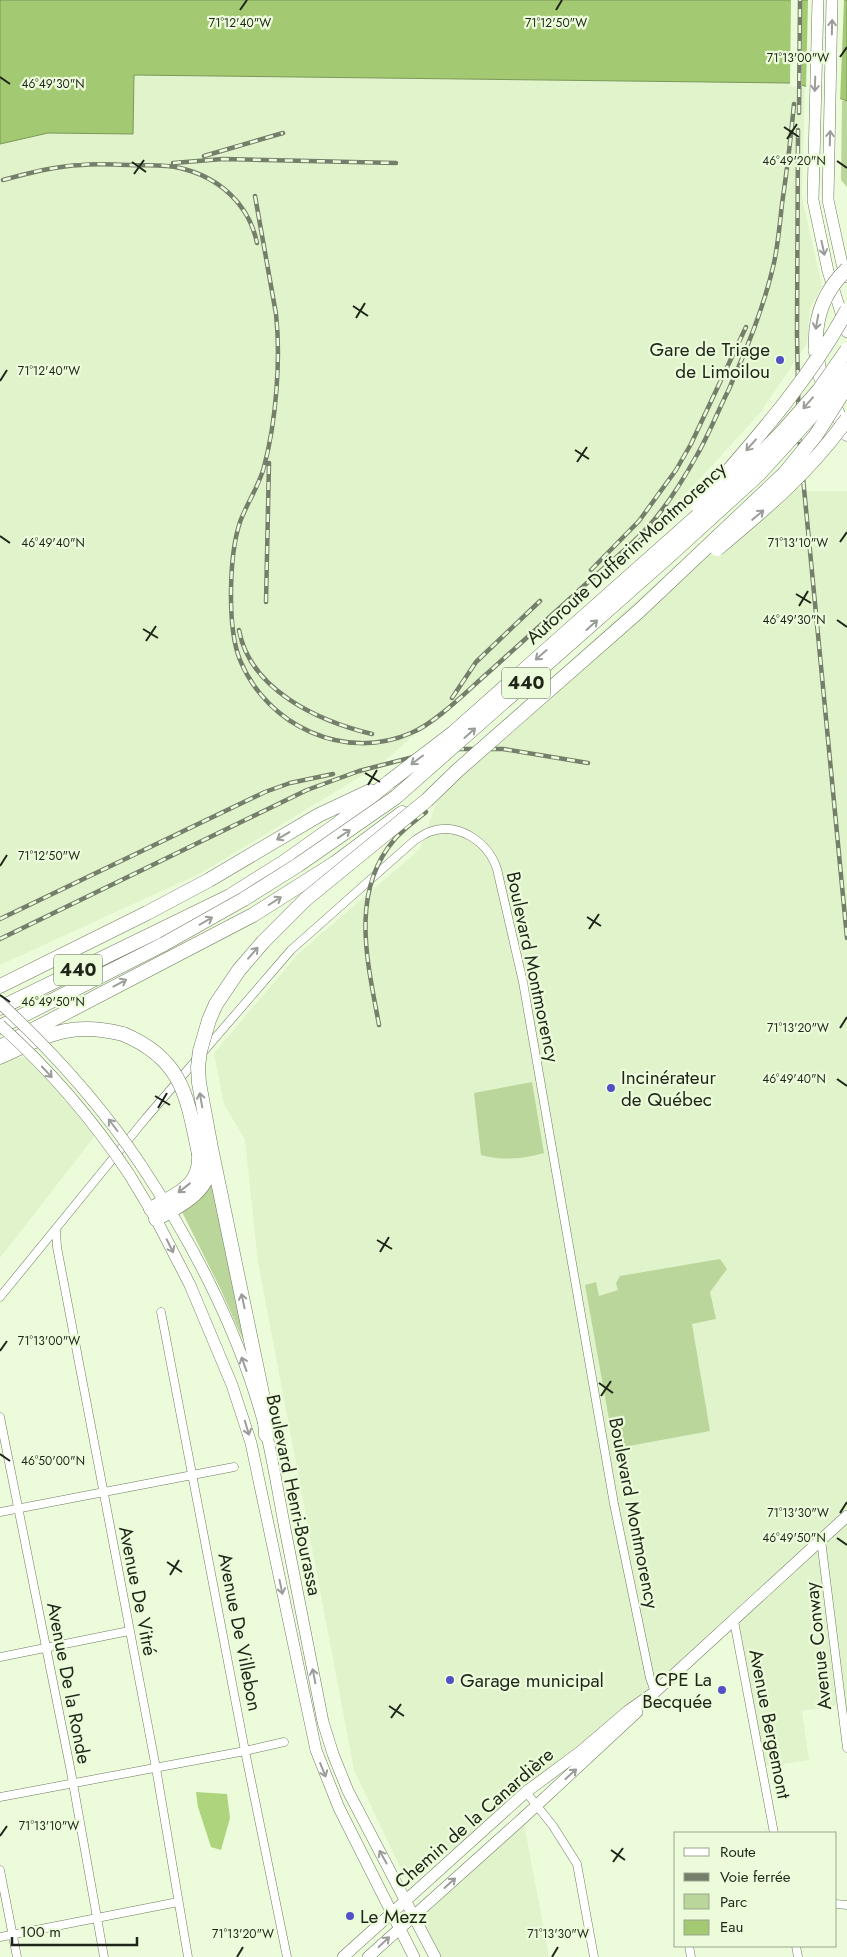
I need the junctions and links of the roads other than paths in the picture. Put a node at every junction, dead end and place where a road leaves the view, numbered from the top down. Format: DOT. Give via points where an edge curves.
graph roads {
  1 [pos="818,0"];
  2 [pos="832,0"];
  3 [pos="847,269"];
  4 [pos="847,279"];
  5 [pos="847,310"];
  6 [pos="847,332"];
  7 [pos="847,350"];
  8 [pos="847,370"];
  9 [pos="847,386"];
  10 [pos="847,419"];
  11 [pos="847,434"];
  12 [pos="656,554"];
  13 [pos="638,611"];
  14 [pos="458,770"];
  15 [pos="389,782"];
  16 [pos="167,950"];
  17 [pos="66,952"];
  18 [pos="0,980"];
  19 [pos="0,986"];
  20 [pos="0,1003"];
  21 [pos="0,1008"];
  22 [pos="0,1026"];
  23 [pos="0,1047"];
  24 [pos="0,1057"];
  25 [pos="207,1152"];
  26 [pos="168,1206"];
  27 [pos="153,1214"];
  28 [pos="56,1231"];
  29 [pos="0,1297"];
  30 [pos="161,1312"];
  31 [pos="0,1417"];
  32 [pos="266,1435"];
  33 [pos="234,1467"];
  34 [pos="193,1475"];
  35 [pos="102,1491"];
  36 [pos="18,1508"];
  37 [pos="0,1512"];
  38 [pos="847,1516"];
  39 [pos="822,1540"];
  40 [pos="734,1621"];
  41 [pos="129,1631"];
  42 [pos="46,1649"];
  43 [pos="0,1657"];
  44 [pos="655,1692"];
  45 [pos="284,1742"];
  46 [pos="847,1748"];
  47 [pos="245,1751"];
  48 [pos="156,1768"];
  49 [pos="72,1783"];
  50 [pos="526,1792"];
  51 [pos="0,1797"];
  52 [pos="537,1805"];
  53 [pos="774,1832"];
  54 [pos="0,1870"];
  55 [pos="406,1899"];
  56 [pos="178,1902"];
  57 [pos="393,1912"];
  58 [pos="414,1915"];
  59 [pos="97,1918"];
  60 [pos="401,1927"];
  61 [pos="12,1935"];
  62 [pos="0,1937"];
  63 [pos="17,1957"];
  64 [pos="104,1957"];
  65 [pos="188,1957"];
  66 [pos="287,1957"];
  67 [pos="343,1957"];
  68 [pos="368,1957"];
  69 [pos="414,1957"];
  70 [pos="435,1957"];
  71 [pos="594,1957"];
  1 -- 6 [label="main road, one-way" via="813,200 828,271"];
  4 -- 2 [label="main road, one-way" via="828,200"];
  3 -- 11 [label="highway, one-way, bridge" via="830,289 816,324 820,375"];
  5 -- 12 [label="highway, one-way, bridge" via="828,346 777,415"];
  7 -- 12 [label="highway, Autoroute Dufferin-Montmorency / 440, one-way, bridge" via="784,431"];
  16 -- 8 [label="highway, Autoroute Dufferin-Montmorency / 440, one-way, bridge" via="298,866 396,797 759,474 809,419"];
  9 -- 13 [label="highway, bridge" via="816,435 785,473"];
  13 -- 10 [label="highway, one-way, bridge" via="780,496 814,461"];
  12 -- 15 [label="highway, Autoroute Dufferin-Montmorency / 440, one-way, bridge" via="453,733"];
  13 -- 14 [label="highway, bridge"];
  16 -- 14 [label="highway, one-way, bridge" via="253,915 335,863"];
  25 -- 14 [label="highway, one-way, bridge" via="198,1067 203,1034 225,989 306,899 428,800"];
  15 -- 17 [label="highway, one-way" via="319,815 208,880"];
  15 -- 21 [label="highway, Autoroute Dufferin-Montmorency / 440" via="339,823 230,896"];
  16 -- 22 [label="highway, Autoroute Dufferin-Montmorency / 440"];
  23 -- 16 [label="highway, one-way"];
  17 -- 18 [label="highway"];
  17 -- 19 [label="highway"];
  26 -- 20 [label="main road, Boulevard Henri-Bourassa, one-way, bridge" via="111,1122"];
  22 -- 27 [label="main road, Boulevard Henri-Bourassa, one-way, bridge" via="61,1087 129,1174"];
  24 -- 25 [label="highway, bridge" via="70,1029 88,1028 139,1040 175,1074"];
  25 -- 26 [label="highway" via="189,1186"];
  32 -- 25 [label="highway, one-way" via="264,1403"];
  26 -- 27 [label="highway"];
  32 -- 26 [label="main road, Boulevard Henri-Bourassa, one-way" via="228,1323"];
  27 -- 57 [label="main road, Boulevard Henri-Bourassa, one-way" via="204,1314 247,1428 316,1750 339,1808"];
  28 -- 29 [label="street, Boulevard Montmorency"];
  28 -- 35 [label="street, Avenue De Vitré"];
  28 -- 44 [label="street, Boulevard Montmorency" via="200,1054 291,950 415,840 429,832 444,829 476,838 493,858 497,869 523,982 614,1504"];
  30 -- 34 [label="street, Avenue De Villebon"];
  31 -- 36 [label="street, Avenue De la Ronde"];
  55 -- 32 [label="main road, Boulevard Henri-Bourassa, one-way" via="348,1791 333,1754 324,1724"];
  33 -- 34 [label="street"];
  34 -- 35 [label="street"];
  34 -- 47 [label="street, Avenue De Villebon"];
  35 -- 36 [label="street"];
  35 -- 41 [label="street, Avenue De Vitré"];
  36 -- 37 [label="street"];
  36 -- 42 [label="street, Avenue De la Ronde"];
  38 -- 39 [label="main road, Chemin de la Canardière"];
  39 -- 40 [label="main road, Chemin de la Canardière"];
  39 -- 46 [label="street, Avenue Conway"];
  40 -- 44 [label="main road, Chemin de la Canardière"];
  40 -- 53 [label="street, Avenue Bergemont"];
  41 -- 42 [label="street"];
  41 -- 48 [label="street, Avenue De Vitré"];
  42 -- 43 [label="street"];
  42 -- 49 [label="street, Avenue De la Ronde"];
  44 -- 50 [label="main road, Chemin de la Canardière"];
  52 -- 44 [label="main road, Chemin de la Canardière, one-way" via="633,1717"];
  45 -- 47 [label="street"];
  47 -- 48 [label="street"];
  47 -- 66 [label="street, Avenue De Villebon"];
  48 -- 49 [label="street"];
  48 -- 56 [label="street, Avenue De Vitré"];
  49 -- 51 [label="street"];
  49 -- 59 [label="street, Avenue De la Ronde"];
  50 -- 52 [label="street"];
  50 -- 55 [label="main road, Chemin de la Canardière"];
  58 -- 52 [label="main road, Chemin de la Canardière, one-way"];
  52 -- 71 [label="street" via="577,1864"];
  54 -- 61 [label="street"];
  55 -- 57 [label="main road, Chemin de la Canardière"];
  55 -- 58 [label="main road, Boulevard Henri-Bourassa"];
  56 -- 59 [label="street"];
  56 -- 65 [label="street, Avenue De Vitré"];
  57 -- 60 [label="main road, Boulevard Henri-Bourassa"];
  57 -- 67 [label="main road, Chemin de la Canardière"];
  58 -- 60 [label="main road, Chemin de la Canardière"];
  58 -- 70 [label="main road, Boulevard Henri-Bourassa"];
  59 -- 61 [label="street"];
  59 -- 64 [label="street, Avenue De la Ronde"];
  68 -- 60 [label="main road, Chemin de la Canardière, one-way"];
  60 -- 69 [label="main road, Boulevard Henri-Bourassa"];
  61 -- 62 [label="street"];
  61 -- 63 [label="street"];
}
